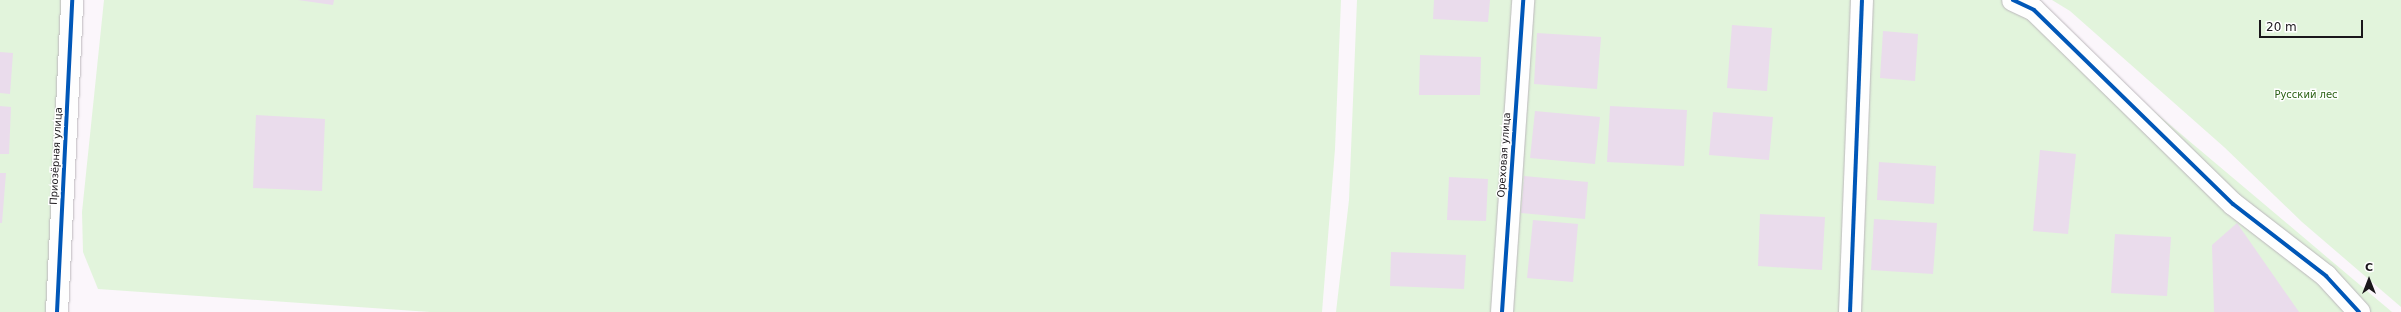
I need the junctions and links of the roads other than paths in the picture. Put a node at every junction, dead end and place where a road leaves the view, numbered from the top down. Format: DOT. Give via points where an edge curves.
graph roads {
  1 [pos="72,0"];
  2 [pos="1523,0"];
  3 [pos="1862,0"];
  4 [pos="2013,0"];
  5 [pos="56,312"];
  6 [pos="1502,312"];
  7 [pos="1850,312"];
  8 [pos="2359,312"];
  1 -- 5 [label="street, Приозёрная улица"];
  2 -- 6 [label="street, Ореховая улица"];
  3 -- 7 [label="street"];
  4 -- 8 [label="street" via="2034,10 2233,204 2326,276"];
}
